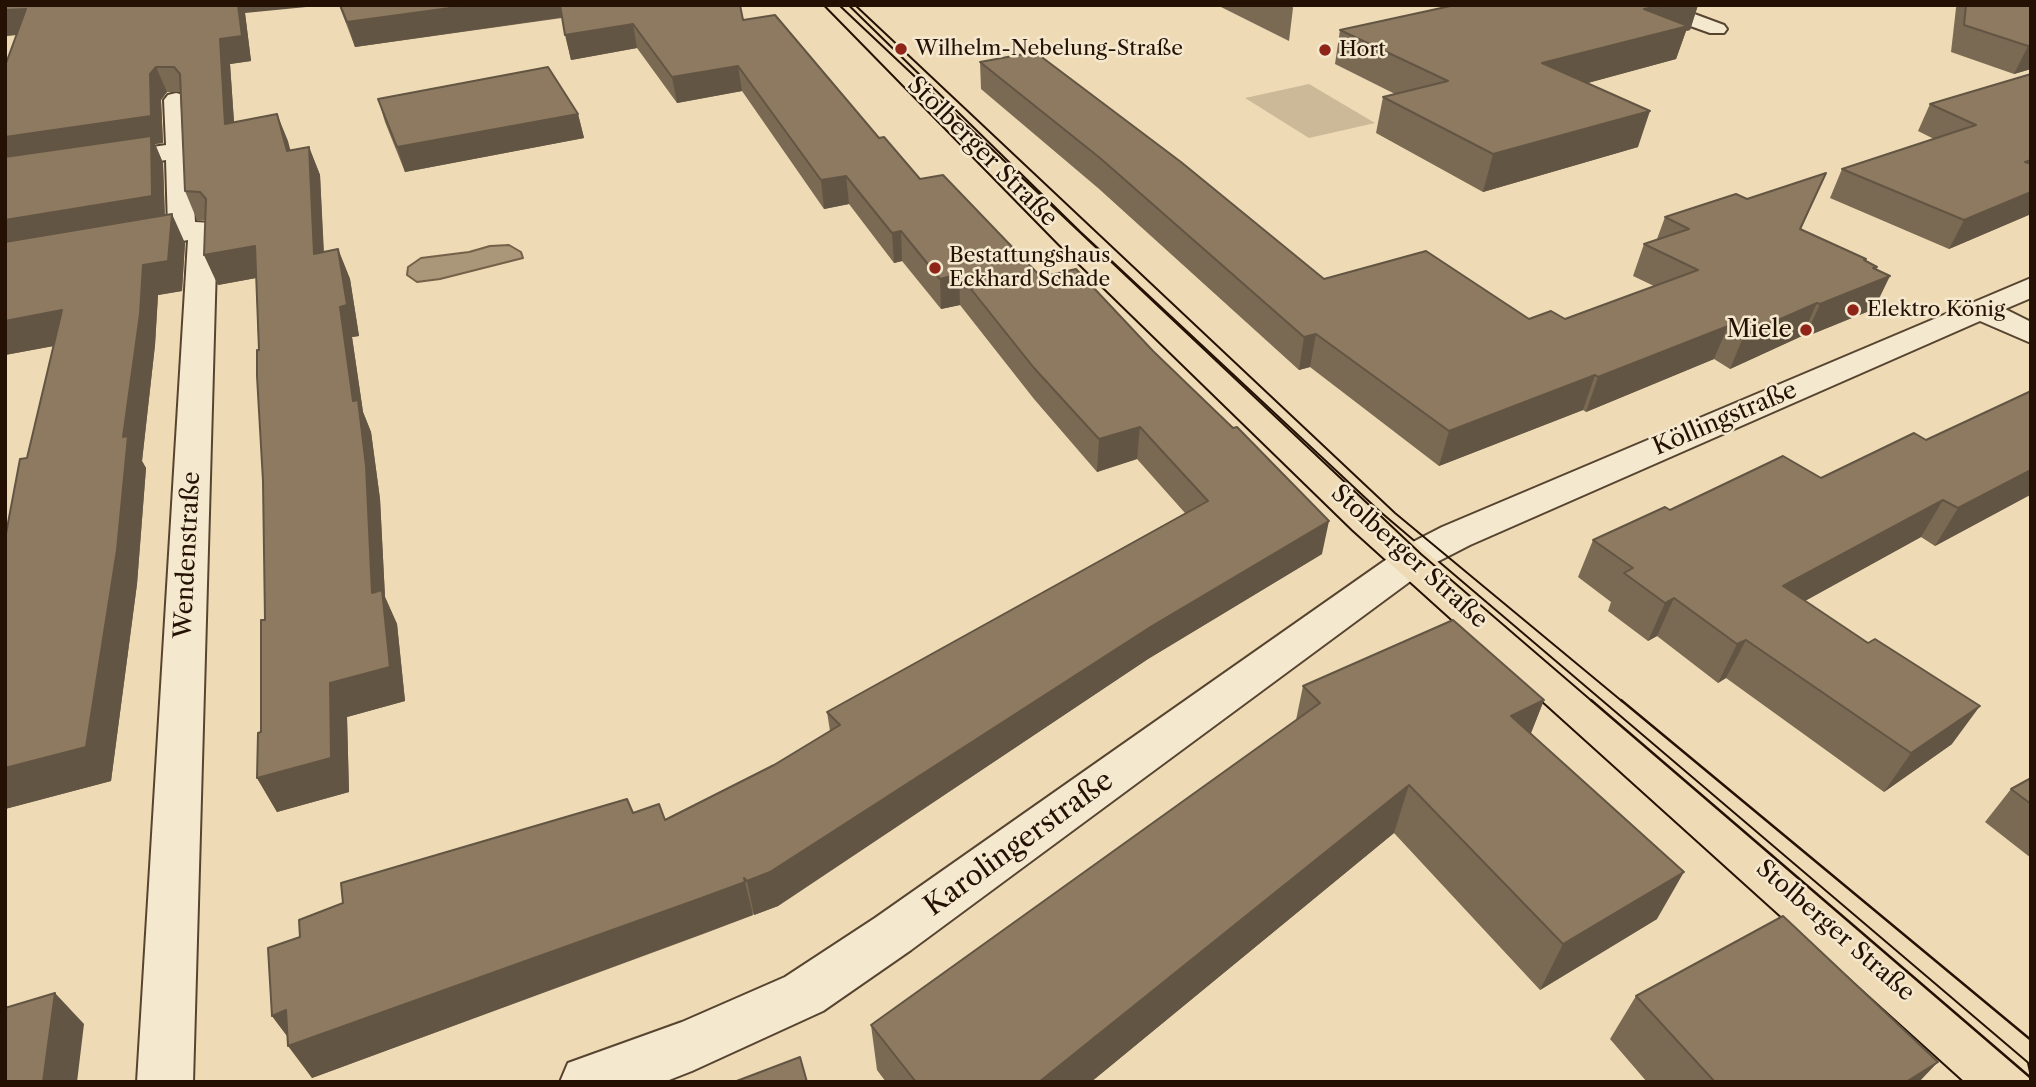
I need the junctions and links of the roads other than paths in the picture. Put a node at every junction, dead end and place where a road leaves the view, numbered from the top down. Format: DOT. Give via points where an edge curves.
graph roads {
  1 [pos="835,5"];
  2 [pos="1650,5"];
  3 [pos="1717,29"];
  4 [pos="176,100"];
  5 [pos="180,150"];
  6 [pos="5,177"];
  7 [pos="182,233"];
  8 [pos="87,250"];
  9 [pos="2031,287"];
  10 [pos="1980,309"];
  11 [pos="2031,334"];
  12 [pos="1416,558"];
  13 [pos="1996,1079"];
  14 [pos="165,1082"];
  15 [pos="588,1082"];
  1 -- 12 [label="main road, Stolberger Straße" via="1069,239"];
  2 -- 3 [label="street"];
  4 -- 5 [label="street"];
  5 -- 6 [label="street"];
  5 -- 7 [label="street"];
  7 -- 8 [label="street"];
  7 -- 14 [label="street, Wendenstraße" via="203,229"];
  9 -- 10 [label="street, Köllingstraße"];
  10 -- 11 [label="street"];
  10 -- 12 [label="street, Köllingstraße" via="1469,530"];
  12 -- 13 [label="main road, Stolberger Straße"];
  12 -- 15 [label="street, Karolingerstraße" via="804,994 692,1045"];
}
